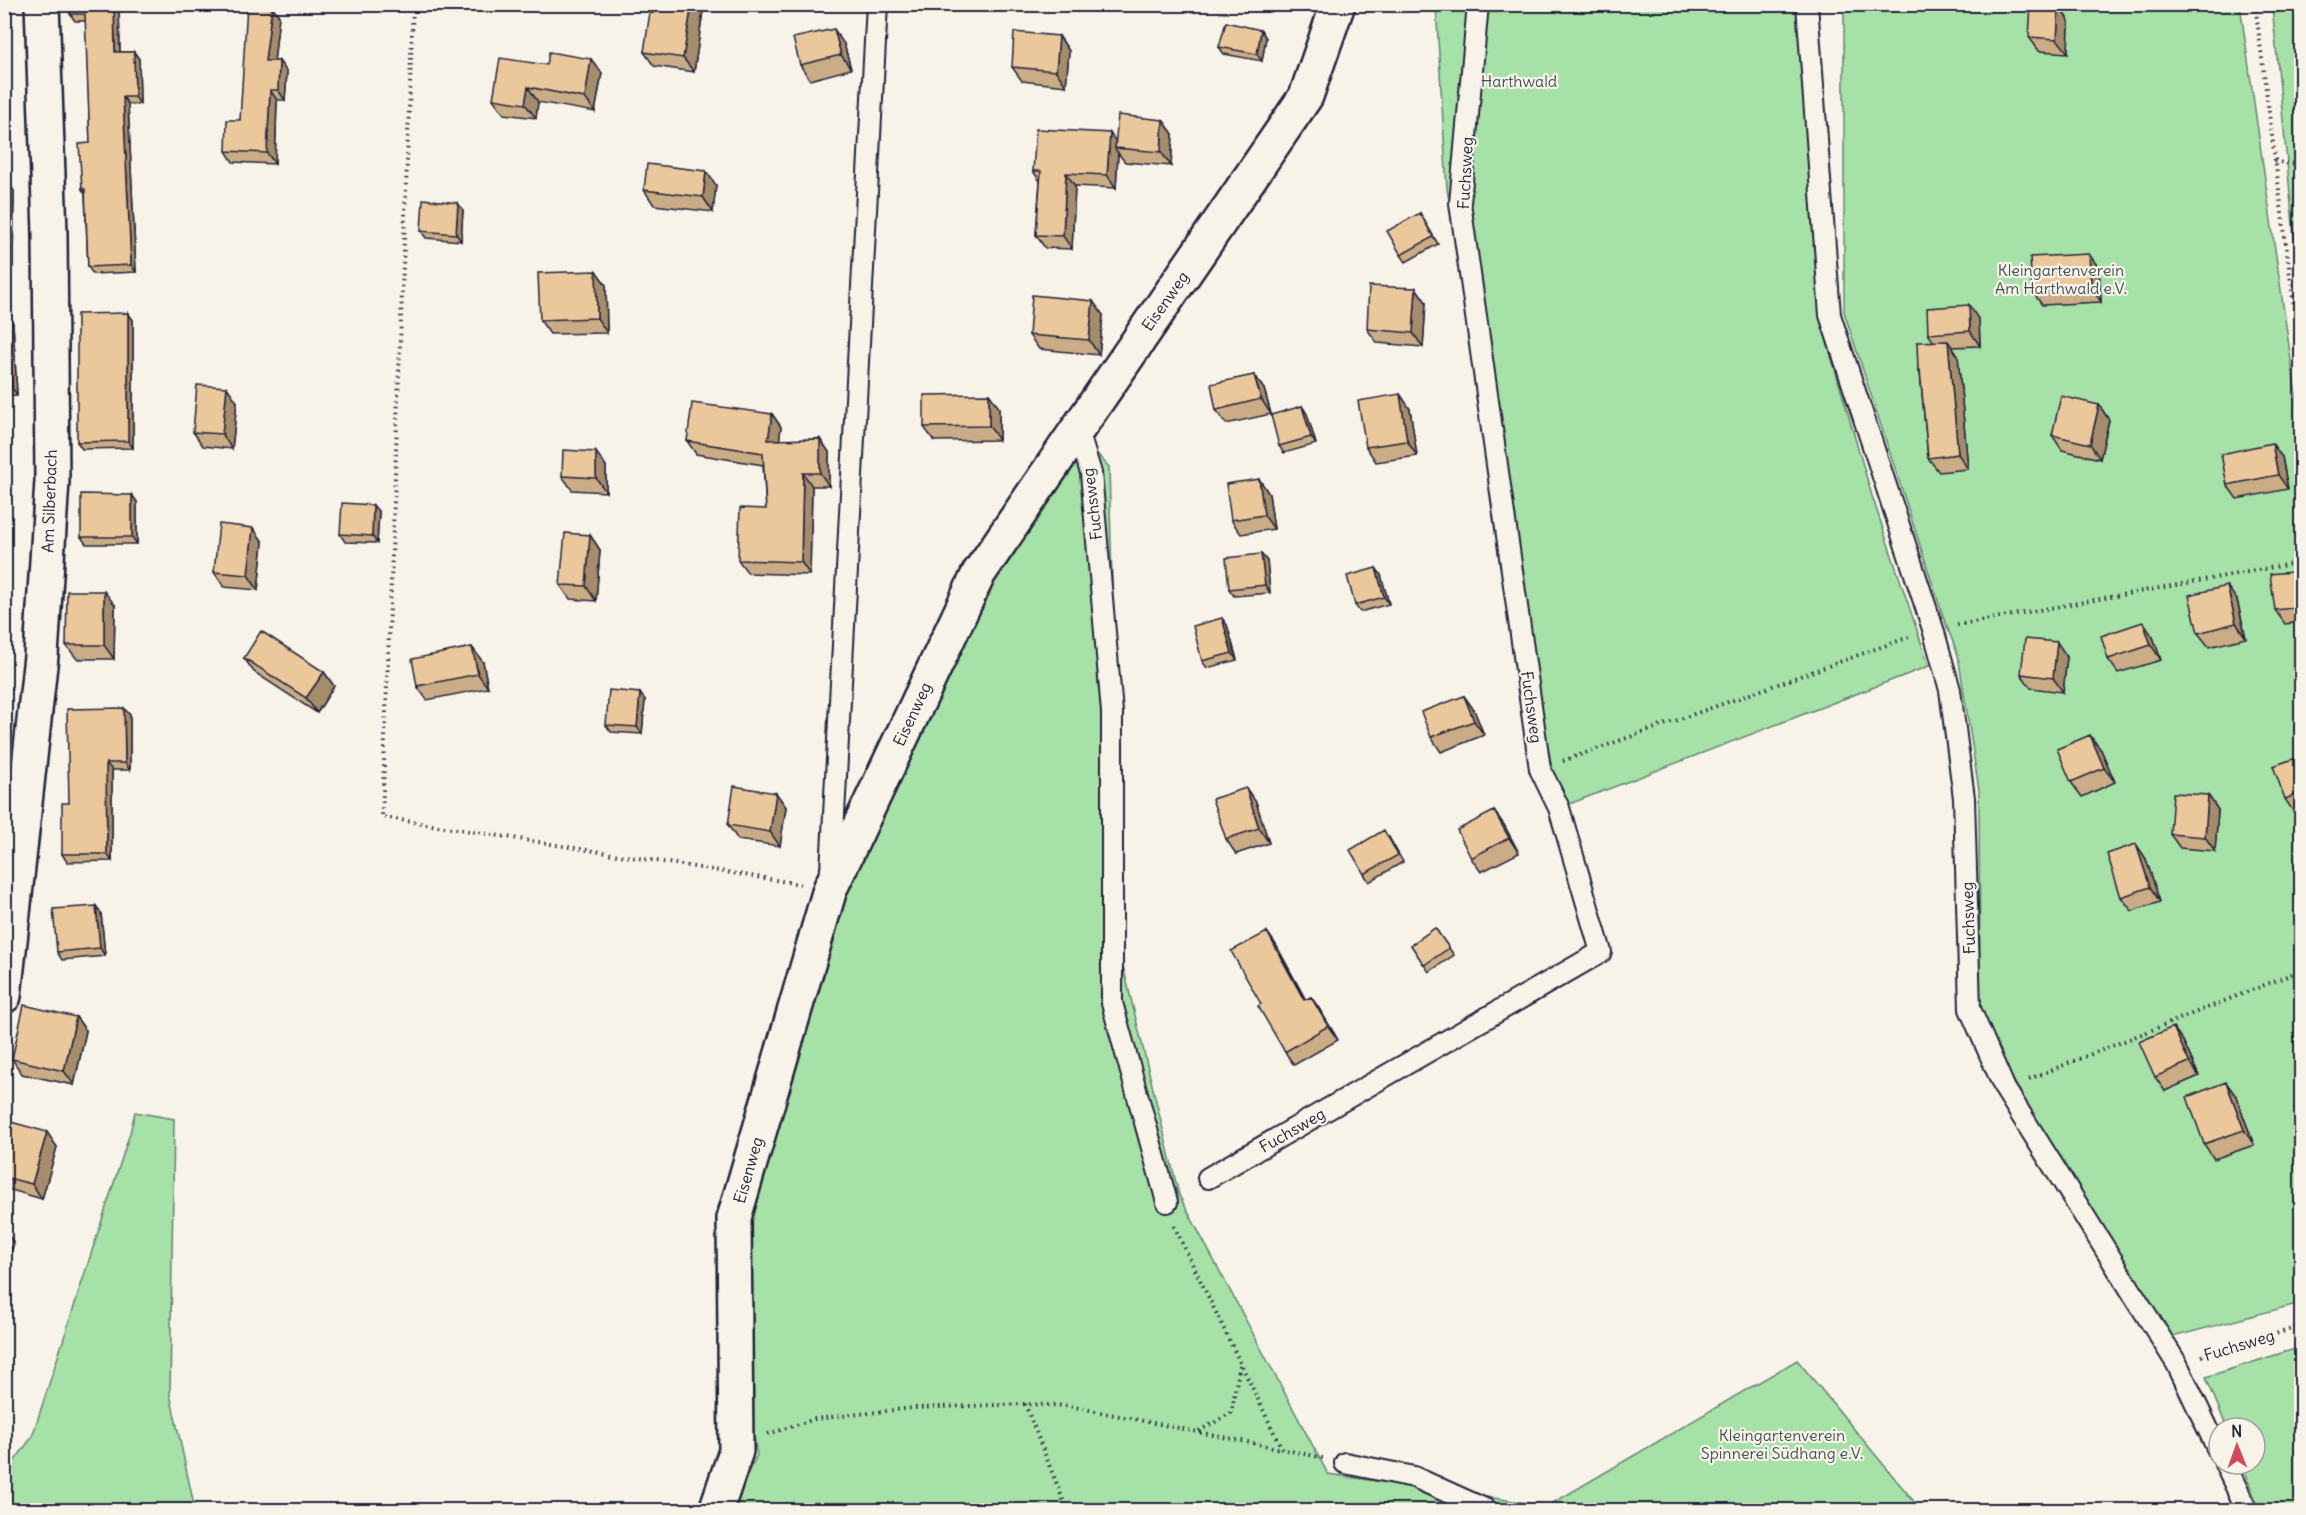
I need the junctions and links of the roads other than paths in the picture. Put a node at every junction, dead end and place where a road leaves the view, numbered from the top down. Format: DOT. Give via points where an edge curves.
graph roads {
  1 [pos="42,4"];
  2 [pos="877,4"];
  3 [pos="1338,4"];
  4 [pos="1478,4"];
  5 [pos="1807,4"];
  6 [pos="1077,428"];
  7 [pos="830,889"];
  8 [pos="4,996"];
  9 [pos="1208,1178"];
  10 [pos="1167,1202"];
  11 [pos="2207,1427"];
  12 [pos="1345,1462"];
  13 [pos="2231,1476"];
  14 [pos="716,1510"];
  15 [pos="1487,1510"];
  16 [pos="2247,1510"];
  1 -- 8 [label="street, Am Silberbach" via="50,233 52,481 41,656"];
  2 -- 7 [label="lane"];
  3 -- 6 [label="street, Eisenweg" via="1306,96"];
  4 -- 9 [label="lane, Fuchsweg" via="1460,203 1540,769 1559,808 1601,952"];
  5 -- 11 [label="lane, Fuchsweg" via="1830,315 1950,690 1964,798 1970,1009 2005,1089 2177,1364"];
  6 -- 7 [label="street, Eisenweg" via="979,573"];
  6 -- 10 [label="lane, Fuchsweg" via="1091,473 1112,712 1112,1003"];
  7 -- 14 [label="street, Eisenweg" via="734,1218 736,1451"];
  12 -- 15 [label="lane" via="1414,1477"];
  13 -- 16 [label="lane"];
}
